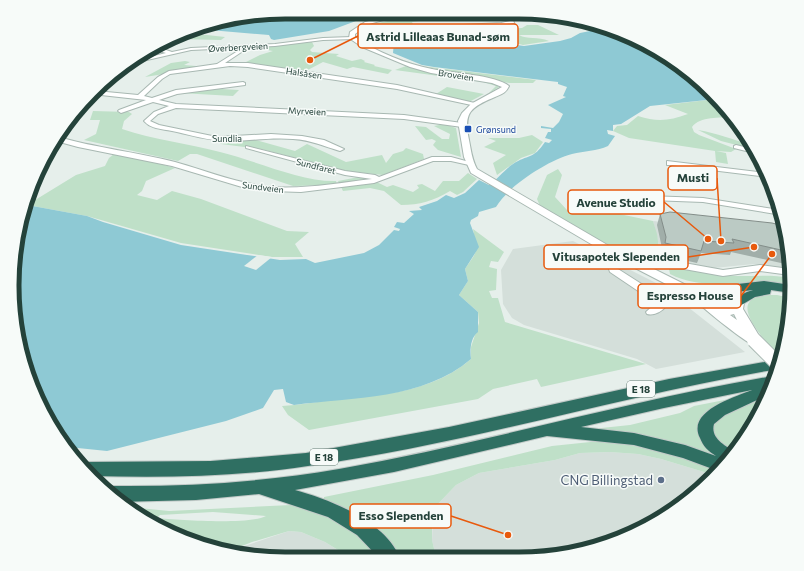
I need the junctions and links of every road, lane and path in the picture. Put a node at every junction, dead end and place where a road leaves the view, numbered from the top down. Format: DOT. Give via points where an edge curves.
graph roads {
  1 [pos="384,19"];
  2 [pos="486,19"];
  3 [pos="511,19"];
  4 [pos="427,23"];
  5 [pos="370,26"];
  6 [pos="352,38"];
  7 [pos="161,50"];
  8 [pos="241,50"];
  9 [pos="171,53"];
  10 [pos="145,59"];
  11 [pos="218,66"];
  12 [pos="242,84"];
  13 [pos="101,94"];
  14 [pos="139,97"];
  15 [pos="151,100"];
  16 [pos="476,104"];
  17 [pos="176,106"];
  18 [pos="121,111"];
  19 [pos="462,125"];
  20 [pos="62,140"];
  21 [pos="736,147"];
  22 [pos="248,148"];
  23 [pos="340,149"];
  24 [pos="748,150"];
  25 [pos="469,163"];
  26 [pos="670,163"];
  27 [pos="761,174"];
  28 [pos="385,177"];
  29 [pos="597,196"];
  30 [pos="775,212"];
  31 [pos="623,258"];
  32 [pos="668,264"];
  33 [pos="643,268"];
  34 [pos="784,271"];
  35 [pos="658,275"];
  36 [pos="785,288"];
  37 [pos="710,292"];
  38 [pos="784,295"];
  39 [pos="713,309"];
  40 [pos="739,310"];
  41 [pos="651,312"];
  42 [pos="754,340"];
  43 [pos="774,360"];
  44 [pos="772,366"];
  45 [pos="767,382"];
  46 [pos="763,391"];
  47 [pos="545,430"];
  48 [pos="725,453"];
  49 [pos="716,464"];
  50 [pos="93,470"];
  51 [pos="258,488"];
  52 [pos="119,494"];
  53 [pos="386,552"];
  1 -- 6 [label="street" via="362,25 352,33"];
  2 -- 4 [label="street"];
  3 -- 5 [label="street" via="512,22 501,24 406,29"];
  6 -- 9 [label="street, Øverbergveien" via="191,49"];
  6 -- 16 [label="street, Broveien" via="362,45 409,65 431,71 493,80 506,86 504,90"];
  7 -- 9 [label="street"];
  8 -- 11 [label="street"];
  9 -- 10 [label="street, Øverbergveien"];
  11 -- 14 [label="street, Halsåsen" via="162,75 156,79 150,90"];
  11 -- 16 [label="street, Halsåsen" via="246,65 350,79"];
  12 -- 15 [label="street, Myrveien" via="186,90"];
  13 -- 14 [label="street, Myrveien"];
  14 -- 15 [label="street, Myrveien"];
  15 -- 17 [label="street, Myrveien"];
  15 -- 18 [label="street, Myrveien"];
  16 -- 19 [label="street, Broveien" via="464,116"];
  17 -- 19 [label="street, Myrveien" via="404,117"];
  17 -- 23 [label="street, Sundlia" via="157,113 148,121 150,124 223,140 264,136 311,139"];
  19 -- 25 [label="street"];
  20 -- 28 [label="street, Sundveien" via="179,166 258,188 301,190 363,183"];
  21 -- 24 [label="street"];
  22 -- 28 [label="street, Sundfaret" via="345,173"];
  25 -- 28 [label="street, Sundveien" via="446,158 432,159"];
  25 -- 31 [label="street" via="482,177"];
  26 -- 27 [label="street"];
  29 -- 30 [label="street" via="703,200"];
  31 -- 33 [label="street"];
  31 -- 41 [label="street" via="612,264 613,270 661,301 662,305"];
  32 -- 33 [label="street" via="650,264"];
  32 -- 34 [label="street" via="723,273 760,268"];
  32 -- 35 [label="street"];
  33 -- 35 [label="street"];
  35 -- 37 [label="street"];
  36 -- 37 [label="highway" via="764,285"];
  37 -- 39 [label="street" via="704,303"];
  37 -- 40 [label="street" via="734,297"];
  38 -- 40 [label="highway" via="762,292 751,294"];
  39 -- 40 [label="street" via="724,312"];
  39 -- 42 [label="street"];
  40 -- 42 [label="street"];
  42 -- 43 [label="street, bridge"];
  44 -- 50 [label="highway, E 18" via="686,380 464,430 338,455 235,467"];
  45 -- 47 [label="highway, E 18" via="691,396"];
  46 -- 48 [label="highway" via="716,413 707,420 706,436"];
  47 -- 49 [label="highway, E 18" via="634,440 685,452"];
  47 -- 51 [label="highway, E 18" via="348,474"];
  51 -- 52 [label="highway, E 18"];
  51 -- 53 [label="highway, E 18" via="325,506 343,514 372,536"];
}
